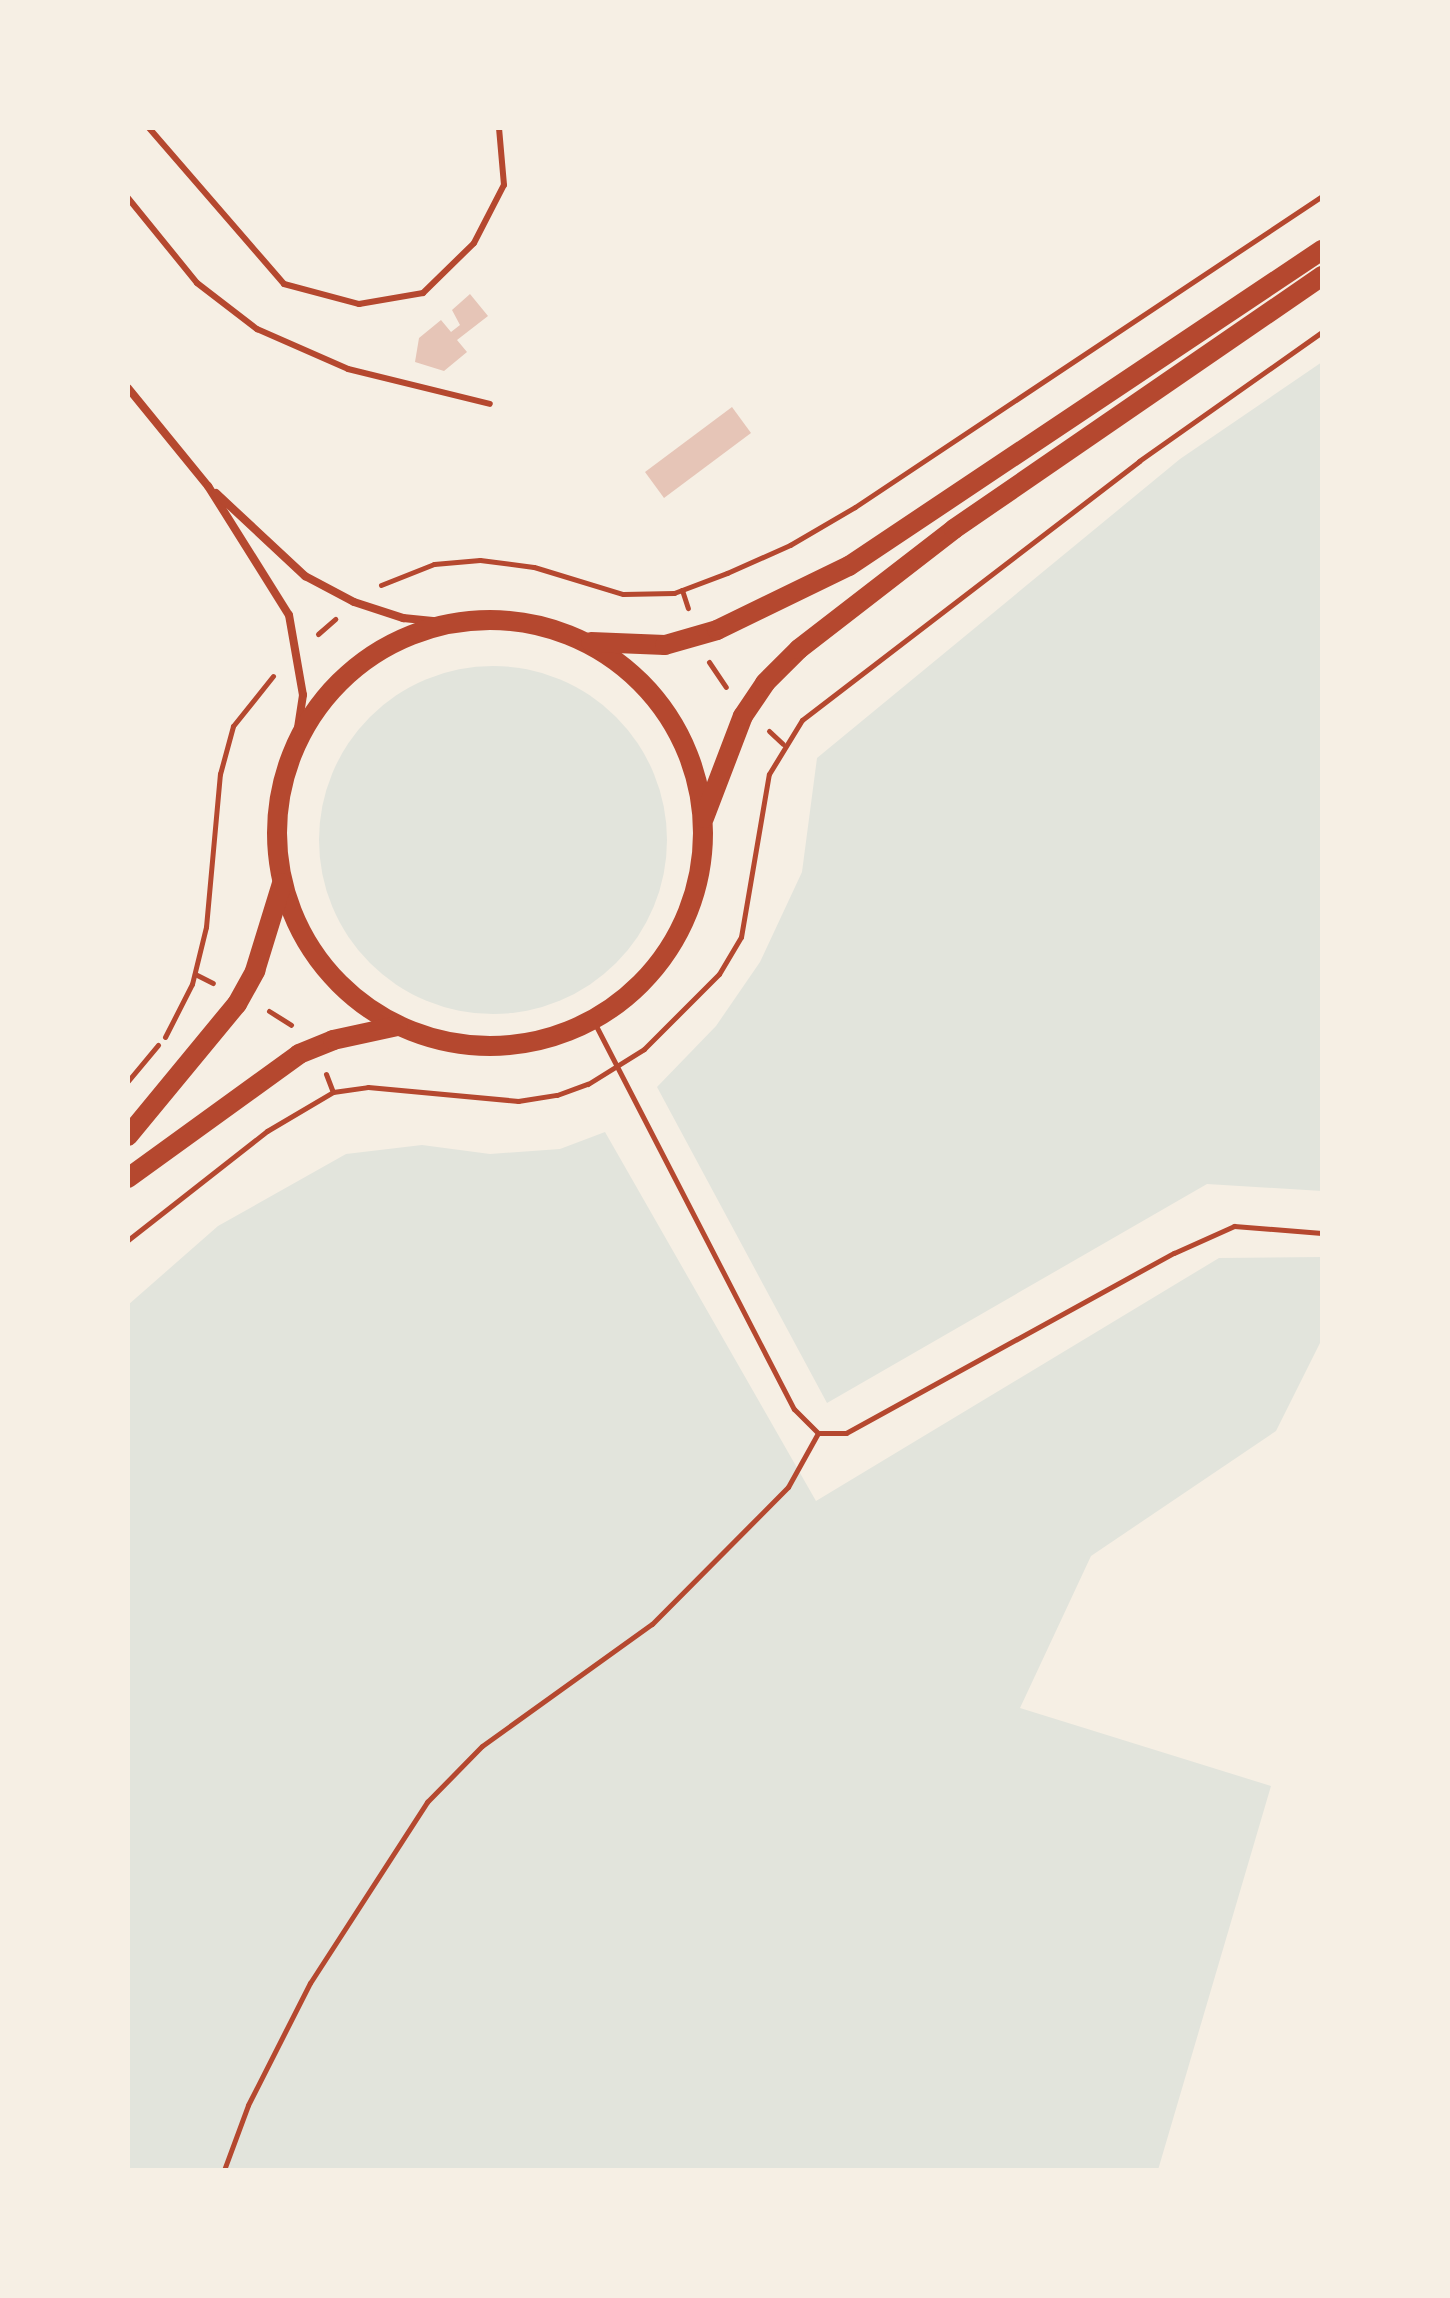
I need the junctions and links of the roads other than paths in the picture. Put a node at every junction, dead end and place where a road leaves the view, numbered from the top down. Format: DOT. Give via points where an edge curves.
graph roads {
  1 [pos="149,128"];
  2 [pos="499,128"];
  3 [pos="128,198"];
  4 [pos="1322,250"];
  5 [pos="1322,276"];
  6 [pos="128,388"];
  7 [pos="490,404"];
  8 [pos="208,486"];
  9 [pos="453,623"];
  10 [pos="583,641"];
  11 [pos="295,747"];
  12 [pos="703,822"];
  13 [pos="282,883"];
  14 [pos="397,1026"];
  15 [pos="128,1136"];
  16 [pos="128,1178"];
  1 -- 2 [label="lane" via="284,284 359,304 423,293 474,243 504,185"];
  3 -- 7 [label="lane" via="197,283 257,329 348,369"];
  4 -- 10 [label="main road" via="849,566 697,636 665,645"];
  5 -- 12 [label="main road" via="954,529 799,649 765,683 746,712 726,750"];
  6 -- 8 [label="street"];
  8 -- 9 [label="street" via="305,576 354,602 403,618"];
  8 -- 11 [label="street" via="289,615 303,695"];
  9 -- 10 [label="main road" via="497,620 541,626"];
  9 -- 11 [label="main road" via="404,638 359,665 322,702"];
  10 -- 12 [label="main road" via="615,660 667,714 686,748"];
  11 -- 13 [label="main road" via="279,807"];
  12 -- 14 [label="main road" via="695,889 673,941 646,978 593,1020 555,1036 475,1046"];
  13 -- 14 [label="main road" via="299,928 324,968 358,1001"];
  13 -- 15 [label="main road" via="255,971 241,996"];
  14 -- 16 [label="main road" via="314,1047 262,1077"];
}
